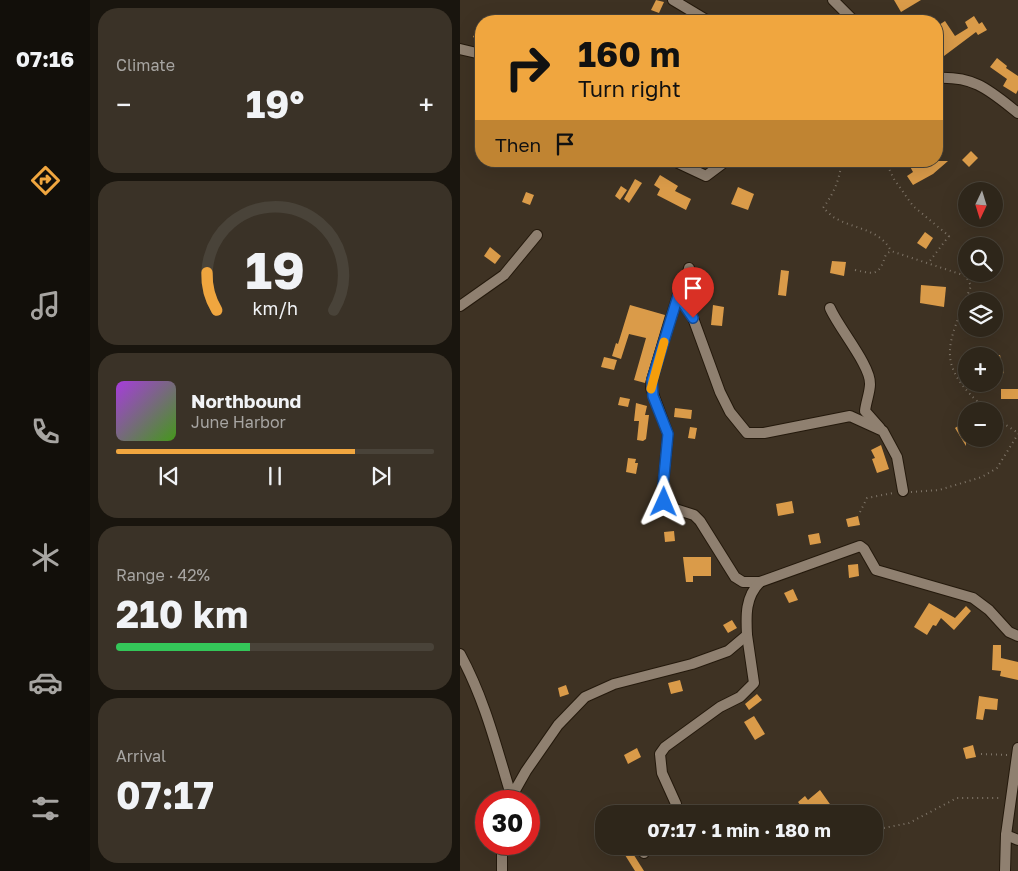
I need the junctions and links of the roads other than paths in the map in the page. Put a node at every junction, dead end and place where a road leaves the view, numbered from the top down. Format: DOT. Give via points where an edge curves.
graph roads {
  1 [pos="673,0"];
  2 [pos="833,0"];
  3 [pos="698,15"];
  4 [pos="848,15"];
  5 [pos="460,49"];
  6 [pos="475,53"];
  7 [pos="943,78"];
  8 [pos="1018,113"];
  9 [pos="687,167"];
  10 [pos="718,167"];
  11 [pos="537,235"];
  12 [pos="689,268"];
  13 [pos="678,296"];
  14 [pos="460,306"];
  15 [pos="830,308"];
  16 [pos="883,431"];
  17 [pos="903,491"];
  18 [pos="760,582"];
  19 [pos="747,636"];
  20 [pos="1018,636"];
  21 [pos="460,654"];
  22 [pos="1017,752"];
  23 [pos="508,790"];
  24 [pos="515,790"];
  25 [pos="676,805"];
  26 [pos="1006,835"];
  27 [pos="1018,840"];
  28 [pos="502,855"];
  29 [pos="502,871"];
  30 [pos="1004,871"];
  1 -- 3 [label="street"];
  2 -- 4 [label="street"];
  5 -- 6 [label="street"];
  7 -- 8 [label="street" via="969,80 984,86"];
  9 -- 10 [label="street" via="706,176"];
  11 -- 14 [label="street" via="504,275"];
  12 -- 13 [label="street"];
  13 -- 16 [label="street" via="693,318 730,412 747,433 764,433 850,416"];
  13 -- 18 [label="street" via="652,380 653,396 668,434 662,497 669,508 694,515 700,521 735,578 743,582"];
  15 -- 16 [label="street" via="862,359 870,382 865,411"];
  16 -- 17 [label="street" via="897,457"];
  18 -- 19 [label="street" via="751,591 746,616"];
  18 -- 20 [label="street" via="860,546 876,570 973,598 1009,632"];
  19 -- 24 [label="street" via="728,651 623,682 585,697 558,725"];
  19 -- 25 [label="street" via="754,683 740,697 720,707 660,754 662,773"];
  21 -- 23 [label="street" via="491,723"];
  22 -- 26 [label="street"];
  26 -- 27 [label="street"];
  26 -- 30 [label="street"];
  28 -- 29 [label="street"];
}
